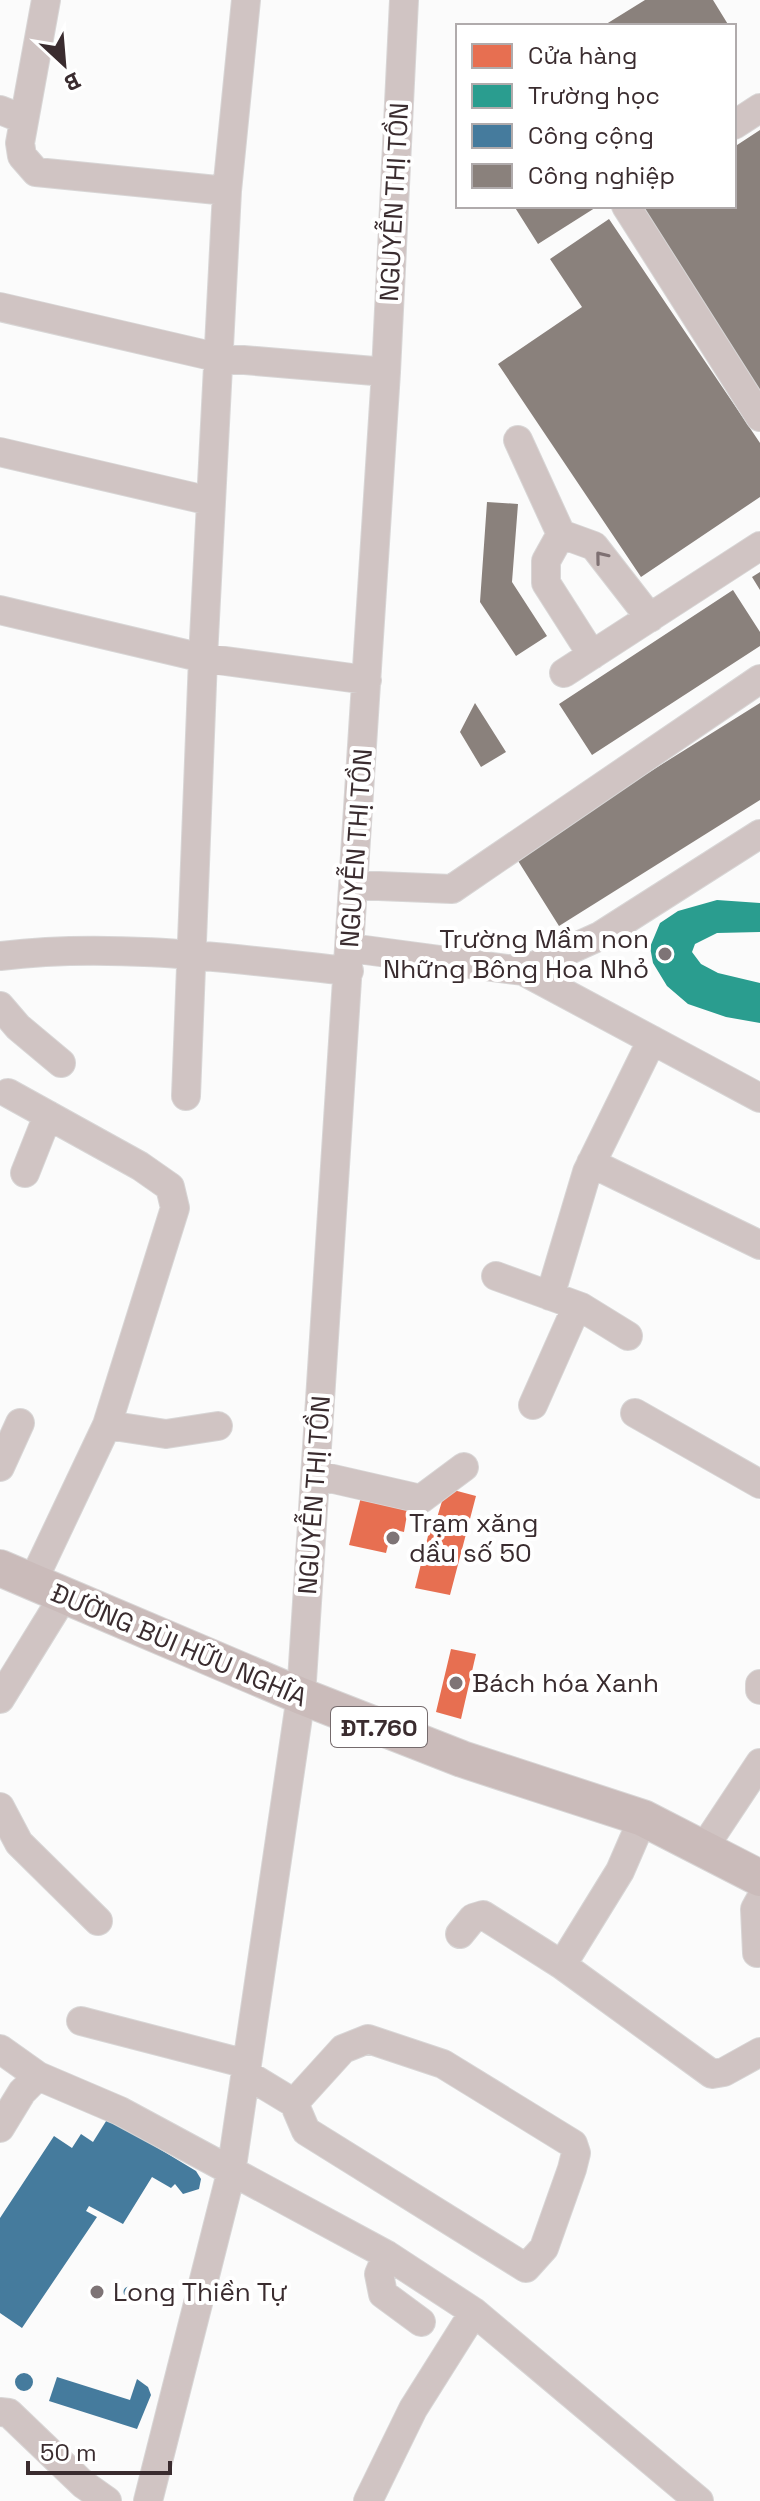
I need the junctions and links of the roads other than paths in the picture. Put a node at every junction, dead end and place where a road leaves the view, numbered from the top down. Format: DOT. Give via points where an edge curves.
graph roads {
  1 [pos="46,0"];
  2 [pos="246,0"];
  3 [pos="396,1"];
  4 [pos="760,108"];
  5 [pos="12,114"];
  6 [pos="736,124"];
  7 [pos="227,191"];
  8 [pos="627,208"];
  9 [pos="0,307"];
  10 [pos="220,358"];
  11 [pos="386,372"];
  12 [pos="760,417"];
  13 [pos="518,440"];
  14 [pos="0,452"];
  15 [pos="210,501"];
  16 [pos="561,534"];
  17 [pos="760,546"];
  18 [pos="0,610"];
  19 [pos="650,618"];
  20 [pos="592,655"];
  21 [pos="203,658"];
  22 [pos="564,673"];
  23 [pos="760,679"];
  24 [pos="367,680"];
  25 [pos="760,834"];
  26 [pos="354,885"];
  27 [pos="190,954"];
  28 [pos="0,956"];
  29 [pos="350,960"];
  30 [pos="523,971"];
  31 [pos="0,1006"];
  32 [pos="652,1040"];
  33 [pos="61,1063"];
  34 [pos="8,1093"];
  35 [pos="186,1096"];
  36 [pos="760,1098"];
  37 [pos="48,1115"];
  38 [pos="591,1163"];
  39 [pos="25,1173"];
  40 [pos="760,1245"];
  41 [pos="496,1276"];
  42 [pos="564,1301"];
  43 [pos="628,1336"];
  44 [pos="533,1405"];
  45 [pos="635,1413"];
  46 [pos="20,1423"];
  47 [pos="107,1425"];
  48 [pos="218,1426"];
  49 [pos="0,1467"];
  50 [pos="464,1467"];
  51 [pos="316,1475"];
  52 [pos="760,1484"];
  53 [pos="21,1582"];
  54 [pos="301,1696"];
  55 [pos="0,1699"];
  56 [pos="760,1763"];
  57 [pos="0,1807"];
  58 [pos="643,1818"];
  59 [pos="703,1849"];
  60 [pos="760,1878"];
  61 [pos="760,1900"];
  62 [pos="98,1921"];
  63 [pos="460,1934"];
  64 [pos="757,1953"];
  65 [pos="562,1965"];
  66 [pos="81,2021"];
  67 [pos="0,2049"];
  68 [pos="760,2052"];
  69 [pos="246,2069"];
  70 [pos="38,2076"];
  71 [pos="294,2103"];
  72 [pos="0,2128"];
  73 [pos="231,2173"];
  74 [pos="387,2255"];
  75 [pos="474,2312"];
  76 [pos="421,2322"];
  77 [pos="0,2412"];
  78 [pos="107,2501"];
  79 [pos="148,2501"];
  80 [pos="368,2501"];
  81 [pos="699,2501"];
  1 -- 5 [label="street"];
  2 -- 7 [label="street"];
  3 -- 11 [label="street, NGUYỄN THỊ TỒN"];
  4 -- 6 [label="street"];
  5 -- 7 [label="street" via="22,156 36,172"];
  7 -- 10 [label="street"];
  8 -- 12 [label="street"];
  9 -- 10 [label="street"];
  10 -- 11 [label="street"];
  10 -- 15 [label="street"];
  11 -- 24 [label="street, NGUYỄN THỊ TỒN"];
  13 -- 16 [label="street"];
  14 -- 15 [label="street"];
  15 -- 21 [label="street"];
  19 -- 16 [label="street, one-way" via="594,546"];
  16 -- 20 [label="street" via="546,561 546,583"];
  17 -- 19 [label="street"];
  18 -- 21 [label="street"];
  19 -- 20 [label="street"];
  20 -- 22 [label="street"];
  21 -- 24 [label="street"];
  21 -- 27 [label="street"];
  23 -- 26 [label="street" via="452,889"];
  24 -- 26 [label="street, NGUYỄN THỊ TỒN"];
  25 -- 30 [label="street" via="600,936"];
  26 -- 29 [label="street, NGUYỄN THỊ TỒN"];
  27 -- 28 [label="street"];
  27 -- 29 [label="street"];
  27 -- 35 [label="street"];
  29 -- 30 [label="street"];
  29 -- 51 [label="street, NGUYỄN THỊ TỒN"];
  30 -- 32 [label="street"];
  31 -- 33 [label="street"];
  32 -- 36 [label="street"];
  32 -- 38 [label="street"];
  34 -- 37 [label="street"];
  37 -- 39 [label="street"];
  37 -- 47 [label="street" via="170,1187 175,1208"];
  38 -- 40 [label="street"];
  38 -- 42 [label="street"];
  41 -- 42 [label="street"];
  42 -- 43 [label="street"];
  42 -- 44 [label="street"];
  45 -- 52 [label="street"];
  46 -- 49 [label="street"];
  47 -- 48 [label="street" via="166,1434"];
  47 -- 53 [label="street"];
  50 -- 51 [label="street" via="421,1499"];
  51 -- 54 [label="street, NGUYỄN THỊ TỒN"];
  53 -- 54 [label="main road, ĐƯỜNG BÙI HỮU NGHĨA / ĐT.760"];
  53 -- 55 [label="street"];
  54 -- 58 [label="main road, ĐƯỜNG BÙI HỮU NGHĨA / ĐT.760" via="462,1759"];
  54 -- 69 [label="street, NGUYỄN THỊ TỒN"];
  56 -- 59 [label="street"];
  57 -- 62 [label="street" via="19,1843"];
  58 -- 59 [label="main road, ĐƯỜNG BÙI HỮU NGHĨA / ĐT.760"];
  58 -- 65 [label="street" via="620,1871"];
  59 -- 60 [label="main road, ĐƯỜNG BÙI HỮU NGHĨA / ĐT.760"];
  61 -- 64 [label="street" via="755,1909"];
  63 -- 65 [label="street" via="473,1918 483,1915"];
  65 -- 68 [label="street" via="712,2074"];
  66 -- 69 [label="street"];
  67 -- 70 [label="street"];
  69 -- 71 [label="street"];
  69 -- 73 [label="street, NGUYỄN THỊ TỒN"];
  70 -- 72 [label="street"];
  70 -- 73 [label="street" via="96,2098"];
  71 -- 71 [label="street" via="343,2049 368,2039 443,2064 573,2144 574,2161 544,2248 522,2275 306,2131"];
  73 -- 74 [label="street"];
  73 -- 79 [label="street, NGUYỄN THỊ TỒN"];
  74 -- 75 [label="street"];
  74 -- 76 [label="street" via="379,2274 383,2294"];
  75 -- 80 [label="street" via="413,2409"];
  75 -- 81 [label="street"];
  77 -- 78 [label="street" via="9,2413"];
}
